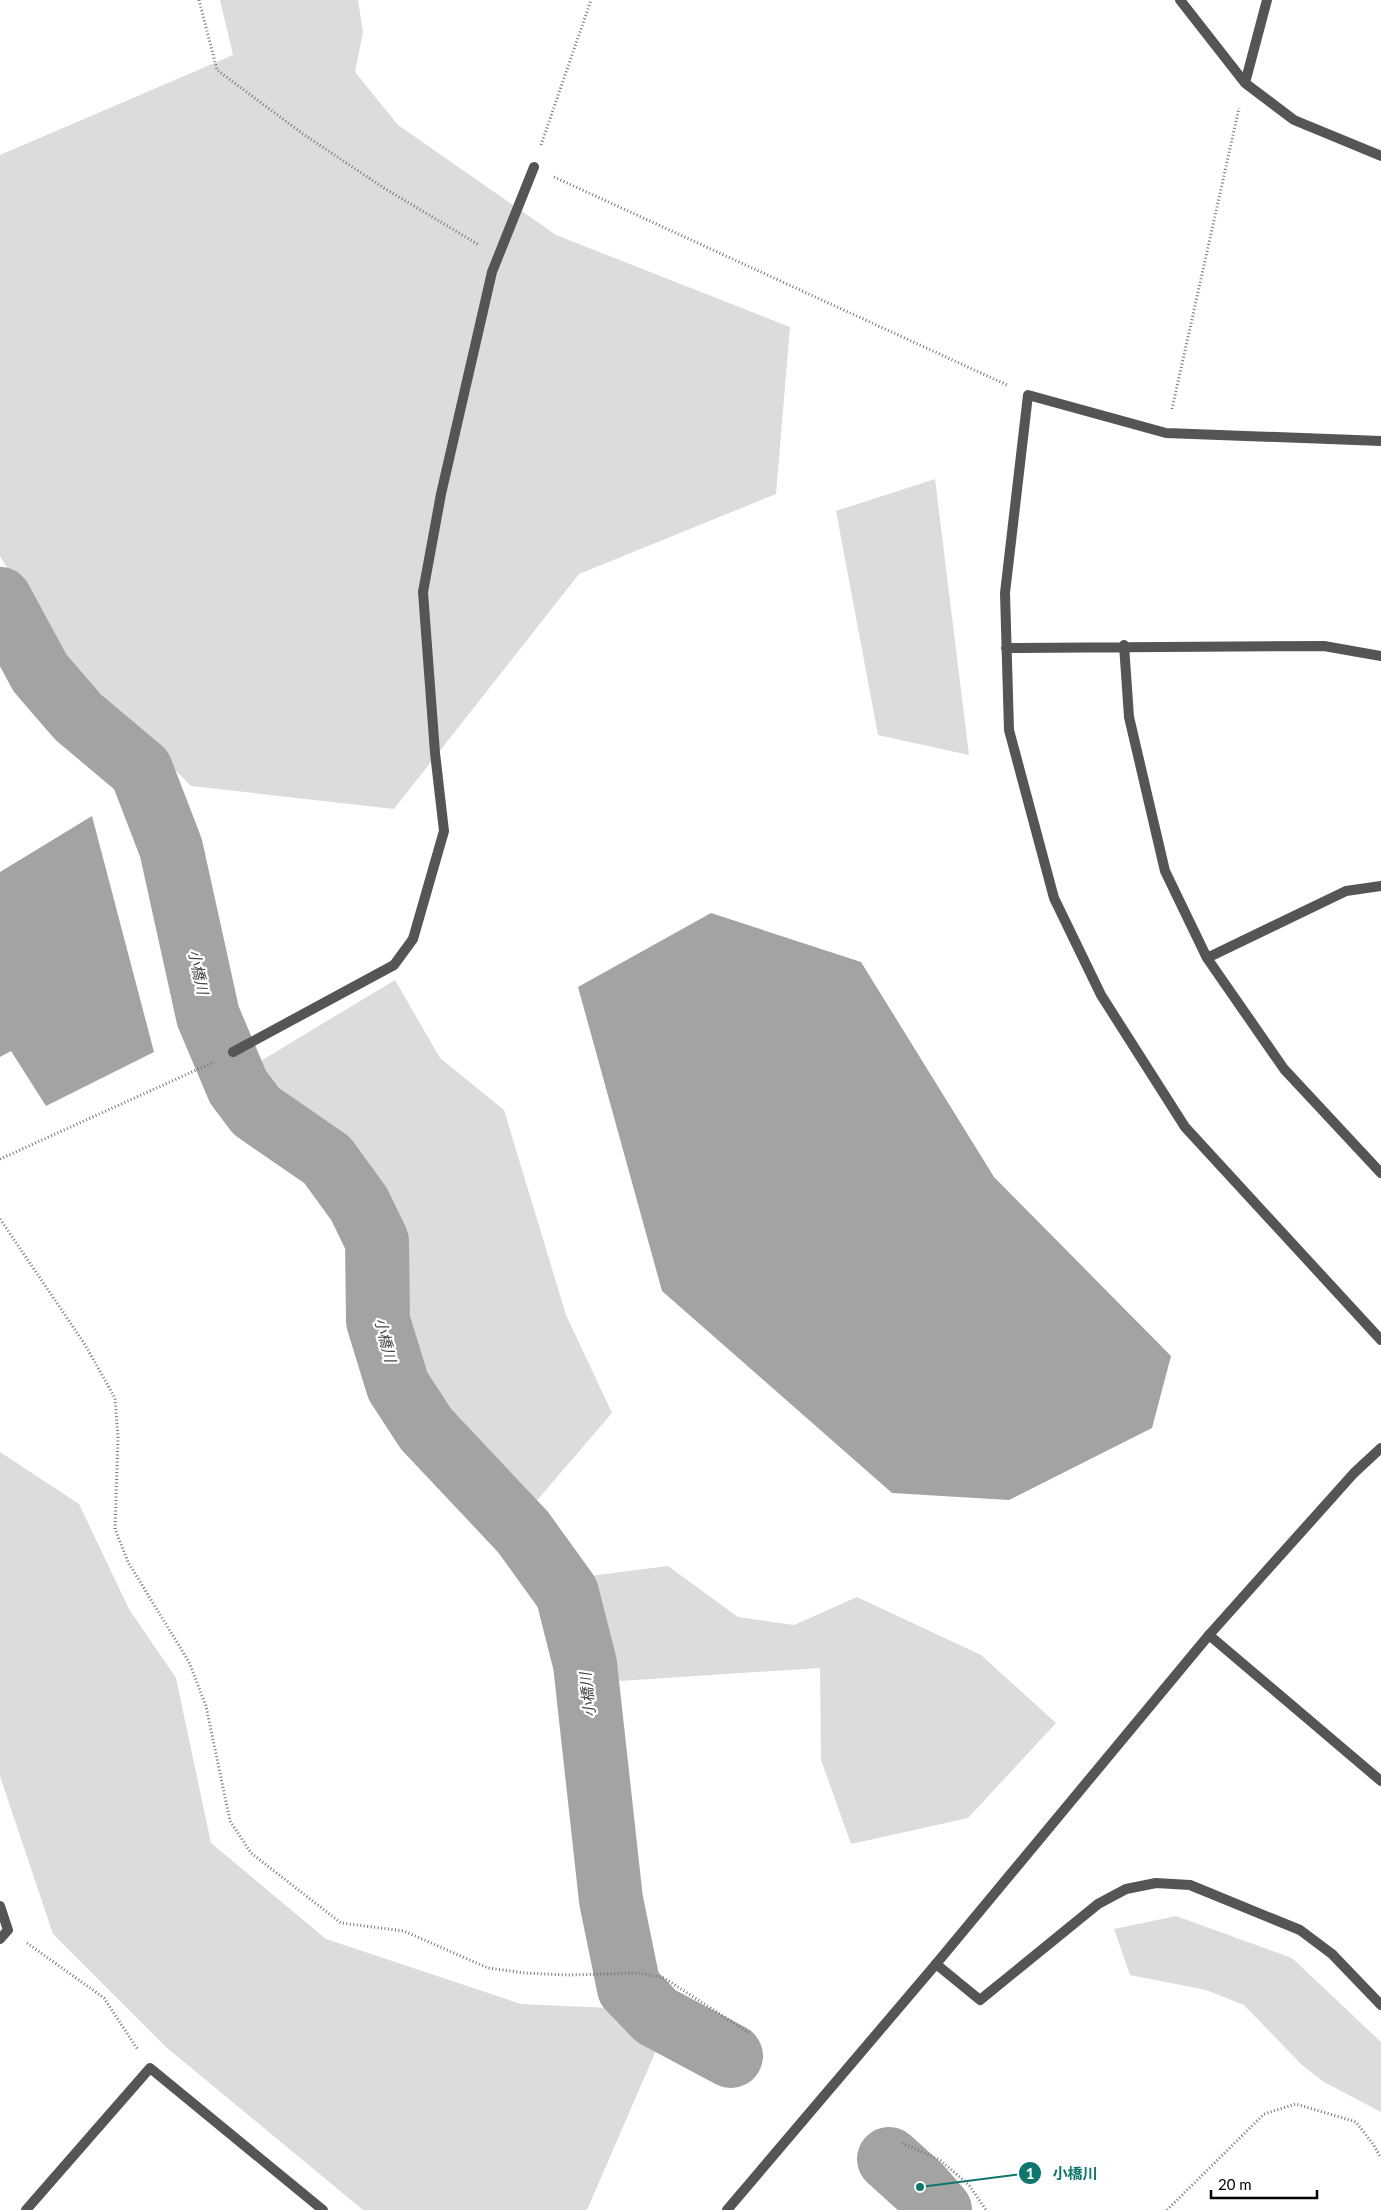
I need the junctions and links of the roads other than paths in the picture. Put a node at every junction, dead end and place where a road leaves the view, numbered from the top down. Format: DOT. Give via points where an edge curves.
graph roads {
  1 [pos="1180,0"];
  2 [pos="1267,0"];
  3 [pos="1245,83"];
  4 [pos="1381,156"];
  5 [pos="534,167"];
  6 [pos="1381,441"];
  7 [pos="1124,646"];
  8 [pos="1006,648"];
  9 [pos="1381,656"];
  10 [pos="1381,886"];
  11 [pos="1207,958"];
  12 [pos="233,1052"];
  13 [pos="1381,1173"];
  14 [pos="1381,1340"];
  15 [pos="1381,1448"];
  16 [pos="1209,1635"];
  17 [pos="1381,1781"];
  18 [pos="0,1906"];
  19 [pos="0,1939"];
  20 [pos="936,1964"];
  21 [pos="1381,2005"];
  22 [pos="26,2210"];
  23 [pos="323,2210"];
  24 [pos="727,2210"];
  1 -- 3 [label="street"];
  2 -- 3 [label="street"];
  3 -- 4 [label="street" via="1294,120"];
  5 -- 12 [label="street" via="492,272 441,494 423,592 444,831 413,939 394,965"];
  6 -- 8 [label="street" via="1166,433 1028,395 1005,593"];
  7 -- 8 [label="street"];
  7 -- 9 [label="street" via="1324,646"];
  7 -- 11 [label="street" via="1129,717 1164,871"];
  8 -- 14 [label="street" via="1009,730 1052,889 1101,996 1186,1127"];
  10 -- 11 [label="street" via="1346,891"];
  11 -- 13 [label="street" via="1284,1069"];
  15 -- 16 [label="street" via="1354,1473"];
  16 -- 17 [label="street"];
  16 -- 20 [label="street"];
  18 -- 19 [label="street" via="8,1930"];
  20 -- 21 [label="street" via="980,2000 1098,1904 1126,1889 1156,1883 1190,1885 1300,1930 1332,1954"];
  20 -- 24 [label="street"];
  22 -- 23 [label="street" via="150,2068"];
}
